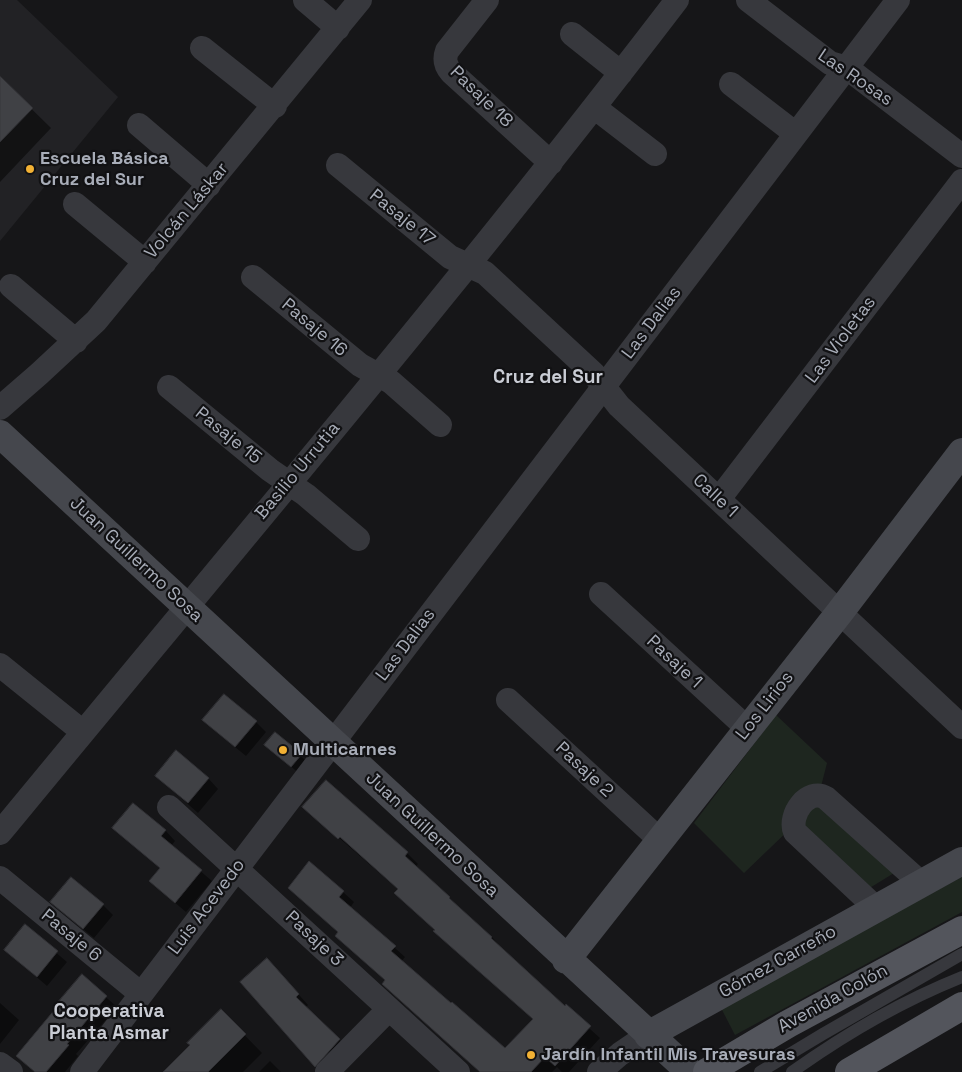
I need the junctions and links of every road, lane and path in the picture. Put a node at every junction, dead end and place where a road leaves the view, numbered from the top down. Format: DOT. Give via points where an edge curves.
graph roads {
  1 [pos="305,0"];
  2 [pos="360,0"];
  3 [pos="487,0"];
  4 [pos="676,0"];
  5 [pos="748,0"];
  6 [pos="898,0"];
  7 [pos="338,28"];
  8 [pos="572,34"];
  9 [pos="202,48"];
  10 [pos="846,68"];
  11 [pos="621,73"];
  12 [pos="731,84"];
  13 [pos="274,106"];
  14 [pos="594,107"];
  15 [pos="139,125"];
  16 [pos="796,134"];
  17 [pos="655,154"];
  18 [pos="962,156"];
  19 [pos="551,163"];
  20 [pos="338,165"];
  21 [pos="962,181"];
  22 [pos="209,184"];
  23 [pos="75,204"];
  24 [pos="145,262"];
  25 [pos="469,265"];
  26 [pos="253,277"];
  27 [pos="11,286"];
  28 [pos="76,341"];
  29 [pos="378,375"];
  30 [pos="604,386"];
  31 [pos="169,387"];
  32 [pos="0,408"];
  33 [pos="440,425"];
  34 [pos="0,434"];
  35 [pos="962,452"];
  36 [pos="289,483"];
  37 [pos="719,499"];
  38 [pos="358,539"];
  39 [pos="601,594"];
  40 [pos="186,606"];
  41 [pos="840,612"];
  42 [pos="0,665"];
  43 [pos="508,700"];
  44 [pos="961,724"];
  45 [pos="748,729"];
  46 [pos="83,732"];
  47 [pos="332,742"];
  48 [pos="169,807"];
  49 [pos="0,833"];
  50 [pos="660,840"];
  51 [pos="962,861"];
  52 [pos="237,868"];
  53 [pos="0,878"];
  54 [pos="922,883"];
  55 [pos="876,908"];
  56 [pos="962,930"];
  57 [pos="962,954"];
  58 [pos="566,960"];
  59 [pos="962,976"];
  60 [pos="141,994"];
  61 [pos="962,1006"];
  62 [pos="389,1009"];
  63 [pos="648,1035"];
  64 [pos="0,1064"];
  65 [pos="11,1072"];
  66 [pos="82,1072"];
  67 [pos="327,1072"];
  68 [pos="458,1072"];
  69 [pos="599,1072"];
  70 [pos="690,1072"];
  71 [pos="707,1072"];
  72 [pos="760,1072"];
  73 [pos="792,1072"];
  74 [pos="849,1072"];
  1 -- 7 [label="street"];
  2 -- 7 [label="street, Volcán Láskar"];
  3 -- 19 [label="street, Pasaje 18" via="447,51 446,66"];
  4 -- 11 [label="street, Basilio Urrutia"];
  5 -- 10 [label="street, Las Rosas" via="830,63"];
  6 -- 10 [label="street, Las Dalias"];
  7 -- 13 [label="street, Volcán Láskar"];
  8 -- 11 [label="street"];
  9 -- 13 [label="street"];
  10 -- 16 [label="street, Las Dalias"];
  10 -- 18 [label="street, Las Rosas"];
  11 -- 14 [label="street, Basilio Urrutia"];
  12 -- 16 [label="street"];
  13 -- 22 [label="street, Volcán Láskar"];
  14 -- 17 [label="street"];
  14 -- 19 [label="street, Basilio Urrutia"];
  15 -- 22 [label="street"];
  16 -- 30 [label="street, Las Dalias"];
  19 -- 25 [label="street, Basilio Urrutia"];
  20 -- 25 [label="street, Pasaje 17" via="450,257"];
  21 -- 37 [label="street, Las Violetas"];
  22 -- 24 [label="street, Volcán Láskar"];
  23 -- 24 [label="street"];
  24 -- 28 [label="street, Volcán Láskar"];
  25 -- 29 [label="street, Basilio Urrutia"];
  25 -- 30 [label="street, Calle 1" via="484,272"];
  26 -- 29 [label="street, Pasaje 16" via="360,365"];
  27 -- 28 [label="street"];
  28 -- 32 [label="street, Volcán Láskar"];
  29 -- 33 [label="street, Pasaje 16" via="391,382"];
  29 -- 36 [label="street, Basilio Urrutia"];
  30 -- 37 [label="street, Calle 1" via="619,406"];
  30 -- 47 [label="street, Las Dalias"];
  31 -- 36 [label="street, Pasaje 15"];
  34 -- 40 [label="street, Juan Guillermo Sosa"];
  35 -- 41 [label="street, Los Lirios"];
  36 -- 38 [label="street, Pasaje 15"];
  36 -- 40 [label="street, Basilio Urrutia"];
  37 -- 41 [label="street, Calle 1"];
  39 -- 45 [label="street, Pasaje 1"];
  40 -- 46 [label="street, Basilio Urrutia"];
  40 -- 47 [label="street, Juan Guillermo Sosa"];
  41 -- 44 [label="street, Calle 1"];
  41 -- 45 [label="street, Los Lirios"];
  42 -- 46 [label="street"];
  43 -- 50 [label="street, Pasaje 2"];
  45 -- 50 [label="street, Los Lirios"];
  46 -- 49 [label="street, Basilio Urrutia"];
  47 -- 52 [label="street, Luis Acevedo"];
  47 -- 58 [label="street, Juan Guillermo Sosa"];
  48 -- 52 [label="street, Pasaje 3"];
  50 -- 58 [label="street, Los Lirios"];
  51 -- 54 [label="street, Gómez Carreño"];
  52 -- 60 [label="street, Luis Acevedo"];
  52 -- 62 [label="street, Pasaje 3"];
  53 -- 60 [label="street, Pasaje 6"];
  54 -- 55 [label="street, Gómez Carreño"];
  54 -- 55 [label="street" via="822,796 814,795 794,816 795,832"];
  55 -- 63 [label="street, Gómez Carreño"];
  56 -- 71 [label="main road, Avenida Colón" via="788,1024"];
  57 -- 72 [label="lane"];
  58 -- 63 [label="street, Juan Guillermo Sosa"];
  59 -- 73 [label="lane" via="902,1004"];
  60 -- 66 [label="street, Luis Acevedo"];
  61 -- 74 [label="main road"];
  62 -- 67 [label="street"];
  62 -- 68 [label="street, Pasaje 3"];
  63 -- 69 [label="street, Gómez Carreño"];
  63 -- 70 [label="street, Juan Guillermo Sosa"];
  64 -- 65 [label="street"];
}
